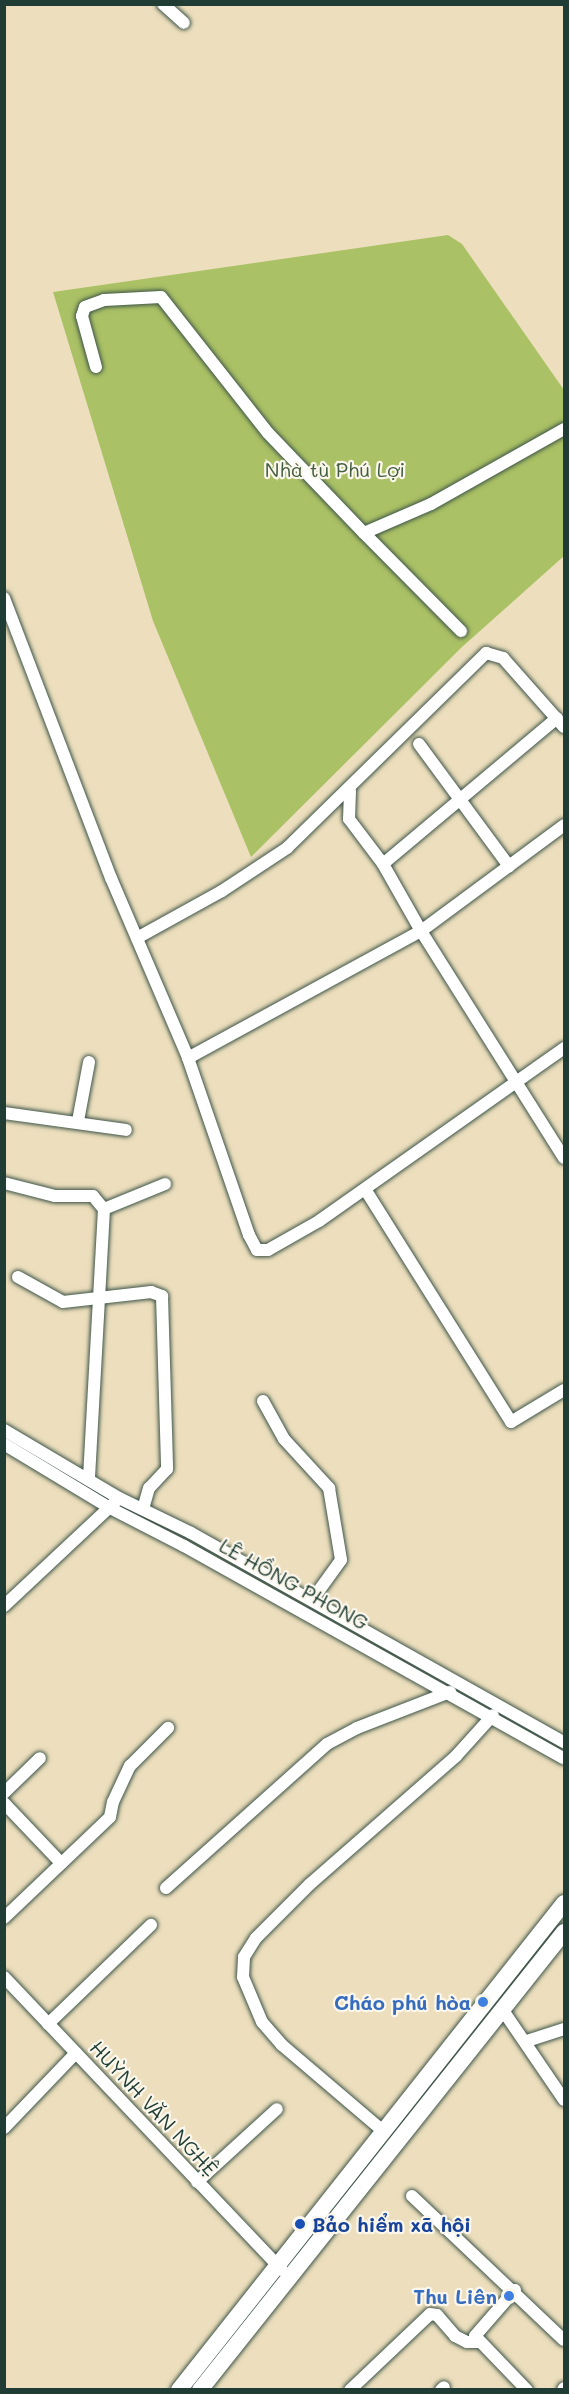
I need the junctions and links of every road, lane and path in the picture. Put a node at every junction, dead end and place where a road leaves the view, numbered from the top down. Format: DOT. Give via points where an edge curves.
graph roads {
  1 [pos="162,4"];
  2 [pos="184,23"];
  3 [pos="96,367"];
  4 [pos="564,429"];
  5 [pos="364,534"];
  6 [pos="4,598"];
  7 [pos="461,632"];
  8 [pos="561,723"];
  9 [pos="419,744"];
  10 [pos="350,791"];
  11 [pos="460,800"];
  12 [pos="564,825"];
  13 [pos="383,864"];
  14 [pos="509,866"];
  15 [pos="421,931"];
  16 [pos="137,938"];
  17 [pos="564,1048"];
  18 [pos="188,1058"];
  19 [pos="89,1062"];
  20 [pos="515,1083"];
  21 [pos="4,1113"];
  22 [pos="78,1121"];
  23 [pos="126,1130"];
  24 [pos="563,1152"];
  25 [pos="4,1183"];
  26 [pos="165,1184"];
  27 [pos="365,1189"];
  28 [pos="104,1209"];
  29 [pos="18,1277"];
  30 [pos="100,1300"];
  31 [pos="564,1390"];
  32 [pos="263,1401"];
  33 [pos="4,1430"];
  34 [pos="4,1444"];
  35 [pos="89,1480"];
  36 [pos="119,1498"];
  37 [pos="110,1508"];
  38 [pos="142,1509"];
  39 [pos="312,1600"];
  40 [pos="5,1605"];
  41 [pos="450,1692"];
  42 [pos="493,1715"];
  43 [pos="168,1728"];
  44 [pos="564,1742"];
  45 [pos="40,1758"];
  46 [pos="564,1758"];
  47 [pos="4,1793"];
  48 [pos="4,1803"];
  49 [pos="61,1863"];
  50 [pos="166,1888"];
  51 [pos="564,1903"];
  52 [pos="4,1918"];
  53 [pos="152,1925"];
  54 [pos="564,1932"];
  55 [pos="4,1977"];
  56 [pos="502,2009"];
  57 [pos="48,2024"];
  58 [pos="564,2029"];
  59 [pos="527,2041"];
  60 [pos="76,2053"];
  61 [pos="564,2100"];
  62 [pos="277,2109"];
  63 [pos="4,2127"];
  64 [pos="383,2131"];
  65 [pos="196,2182"];
  66 [pos="412,2196"];
  67 [pos="283,2271"];
  68 [pos="514,2290"];
  69 [pos="564,2340"];
  70 [pos="479,2342"];
  71 [pos="202,2389"];
  72 [pos="179,2390"];
  73 [pos="350,2390"];
  74 [pos="527,2390"];
  1 -- 2 [label="street"];
  3 -- 5 [label="street" via="82,316 85,307 159,296 268,433"];
  4 -- 5 [label="street" via="431,504"];
  5 -- 7 [label="street"];
  6 -- 16 [label="street"];
  8 -- 10 [label="street" via="503,658 486,652"];
  8 -- 11 [label="street"];
  9 -- 11 [label="street"];
  10 -- 13 [label="street" via="349,819"];
  10 -- 16 [label="street" via="287,848 222,891"];
  11 -- 13 [label="street"];
  11 -- 14 [label="street"];
  12 -- 14 [label="street"];
  13 -- 15 [label="street"];
  14 -- 15 [label="street"];
  15 -- 18 [label="street"];
  15 -- 20 [label="street"];
  16 -- 18 [label="street"];
  17 -- 20 [label="street"];
  18 -- 27 [label="street" via="257,1250 268,1250"];
  19 -- 22 [label="street"];
  20 -- 24 [label="street"];
  20 -- 27 [label="street"];
  21 -- 22 [label="street"];
  22 -- 23 [label="street"];
  25 -- 28 [label="street" via="55,1196 93,1196"];
  26 -- 28 [label="street"];
  27 -- 31 [label="street" via="511,1422"];
  28 -- 30 [label="street"];
  29 -- 30 [label="street" via="63,1302"];
  30 -- 35 [label="street"];
  30 -- 38 [label="street" via="151,1292 162,1296 167,1469 149,1488"];
  32 -- 39 [label="street" via="284,1439 329,1488 341,1560"];
  33 -- 35 [label="street, LÊ HỒNG PHONG"];
  34 -- 37 [label="street, LÊ HỒNG PHONG"];
  35 -- 36 [label="street, LÊ HỒNG PHONG"];
  36 -- 37 [label="street"];
  36 -- 38 [label="street, LÊ HỒNG PHONG"];
  37 -- 40 [label="street"];
  37 -- 41 [label="street, LÊ HỒNG PHONG"];
  38 -- 39 [label="street, LÊ HỒNG PHONG"];
  39 -- 44 [label="street, LÊ HỒNG PHONG"];
  41 -- 42 [label="street, LÊ HỒNG PHONG"];
  41 -- 50 [label="street" via="357,1728 327,1744"];
  42 -- 46 [label="street, LÊ HỒNG PHONG"];
  42 -- 64 [label="street" via="431,1778 310,1884 256,1938 244,1957 243,1977 262,2022 282,2045"];
  43 -- 49 [label="street" via="130,1766 110,1817"];
  45 -- 47 [label="street"];
  48 -- 49 [label="street"];
  49 -- 52 [label="street"];
  51 -- 64 [label="main road"];
  53 -- 57 [label="street"];
  54 -- 56 [label="main road"];
  55 -- 57 [label="street, HUỲNH VĂN NGHỆ"];
  56 -- 59 [label="street"];
  56 -- 67 [label="main road"];
  57 -- 60 [label="street, HUỲNH VĂN NGHỆ"];
  58 -- 59 [label="street"];
  59 -- 61 [label="street"];
  60 -- 63 [label="street"];
  60 -- 65 [label="street, HUỲNH VĂN NGHỆ"];
  62 -- 65 [label="street"];
  64 -- 67 [label="main road"];
  65 -- 67 [label="street, HUỲNH VĂN NGHỆ"];
  66 -- 68 [label="street"];
  67 -- 71 [label="main road"];
  67 -- 72 [label="main road"];
  68 -- 69 [label="street"];
  68 -- 70 [label="street" via="476,2331"];
  70 -- 73 [label="street" via="455,2336 437,2315 430,2314"];
  70 -- 74 [label="street"];
}
